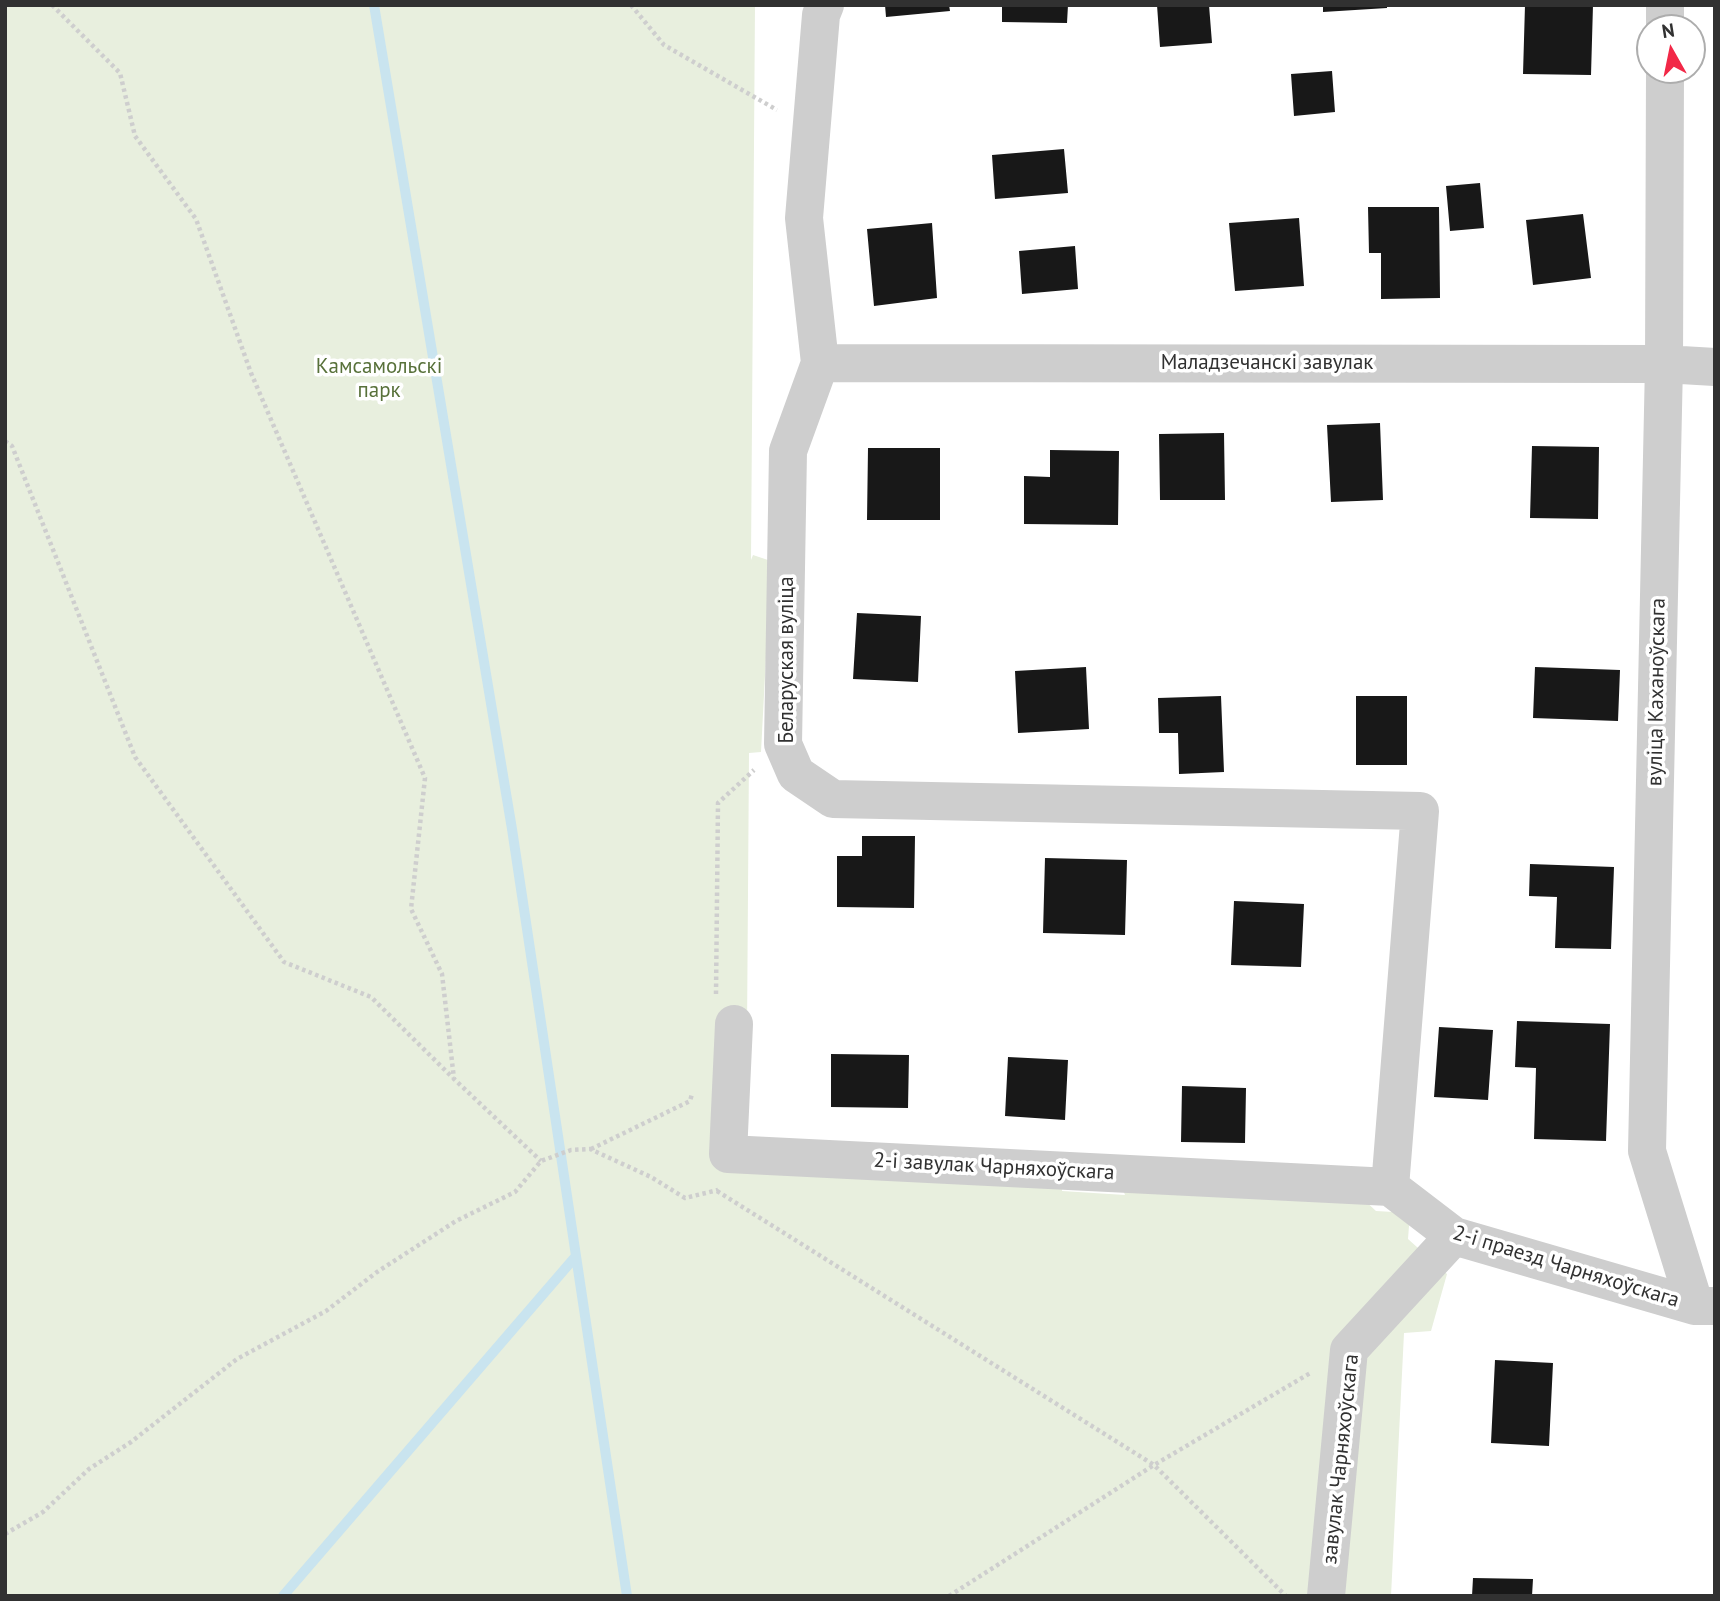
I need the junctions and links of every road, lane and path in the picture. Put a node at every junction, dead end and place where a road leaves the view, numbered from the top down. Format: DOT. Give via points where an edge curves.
graph roads {
  1 [pos="52,5"];
  2 [pos="631,5"];
  3 [pos="825,5"];
  4 [pos="1665,84"];
  5 [pos="811,130"];
  6 [pos="820,363"];
  7 [pos="1664,364"];
  8 [pos="1715,367"];
  9 [pos="5,442"];
  10 [pos="783,744"];
  11 [pos="724,1014"];
  12 [pos="454,1079"];
  13 [pos="693,1089"];
  14 [pos="590,1149"];
  15 [pos="770,1156"];
  16 [pos="541,1161"];
  17 [pos="1390,1187"];
  18 [pos="717,1191"];
  19 [pos="1454,1236"];
  20 [pos="1705,1306"];
  21 [pos="1349,1350"];
  22 [pos="1154,1465"];
  23 [pos="5,1534"];
  24 [pos="949,1596"];
  25 [pos="1286,1596"];
  26 [pos="1326,1596"];
  1 -- 12 [label="path" via="120,73 135,136 196,219 251,373 425,778 411,909 442,974"];
  2 -- 5 [label="path" via="664,45"];
  3 -- 5 [label="street, Беларуская вуліца"];
  4 -- 7 [label="street, вуліца Каханоўскага"];
  5 -- 6 [label="street, Беларуская вуліца" via="804,218"];
  6 -- 7 [label="street, Маладзечанскі завулак"];
  6 -- 10 [label="street, Беларуская вуліца" via="788,450"];
  7 -- 8 [label="street, Маладзечанскі завулак"];
  7 -- 20 [label="street, вуліца Каханоўскага" via="1647,1151"];
  9 -- 12 [label="path" via="12,446 135,757 284,962 371,997"];
  10 -- 11 [label="path" via="718,803 717,991"];
  10 -- 17 [label="street, Беларуская вуліца" via="796,774 833,799 1420,811"];
  11 -- 15 [label="street, 2-і завулак Чарняхоўскага" via="728,1154"];
  12 -- 16 [label="path"];
  13 -- 14 [label="path" via="690,1101"];
  14 -- 16 [label="path" via="571,1150"];
  14 -- 18 [label="path" via="685,1198"];
  15 -- 17 [label="street, 2-і завулак Чарняхоўскага"];
  15 -- 18 [label="path"];
  16 -- 23 [label="path" via="515,1192 456,1221 326,1311 237,1359 89,1469 43,1512"];
  17 -- 19 [label="street, 2-і праезд Чарняхоўскага"];
  18 -- 22 [label="path"];
  19 -- 20 [label="street, 2-і праезд Чарняхоўскага"];
  19 -- 21 [label="street, завулак Чарняхоўскага"];
  21 -- 22 [label="path"];
  21 -- 26 [label="street, завулак Чарняхоўскага"];
  22 -- 24 [label="path"];
  22 -- 25 [label="path"];
}
